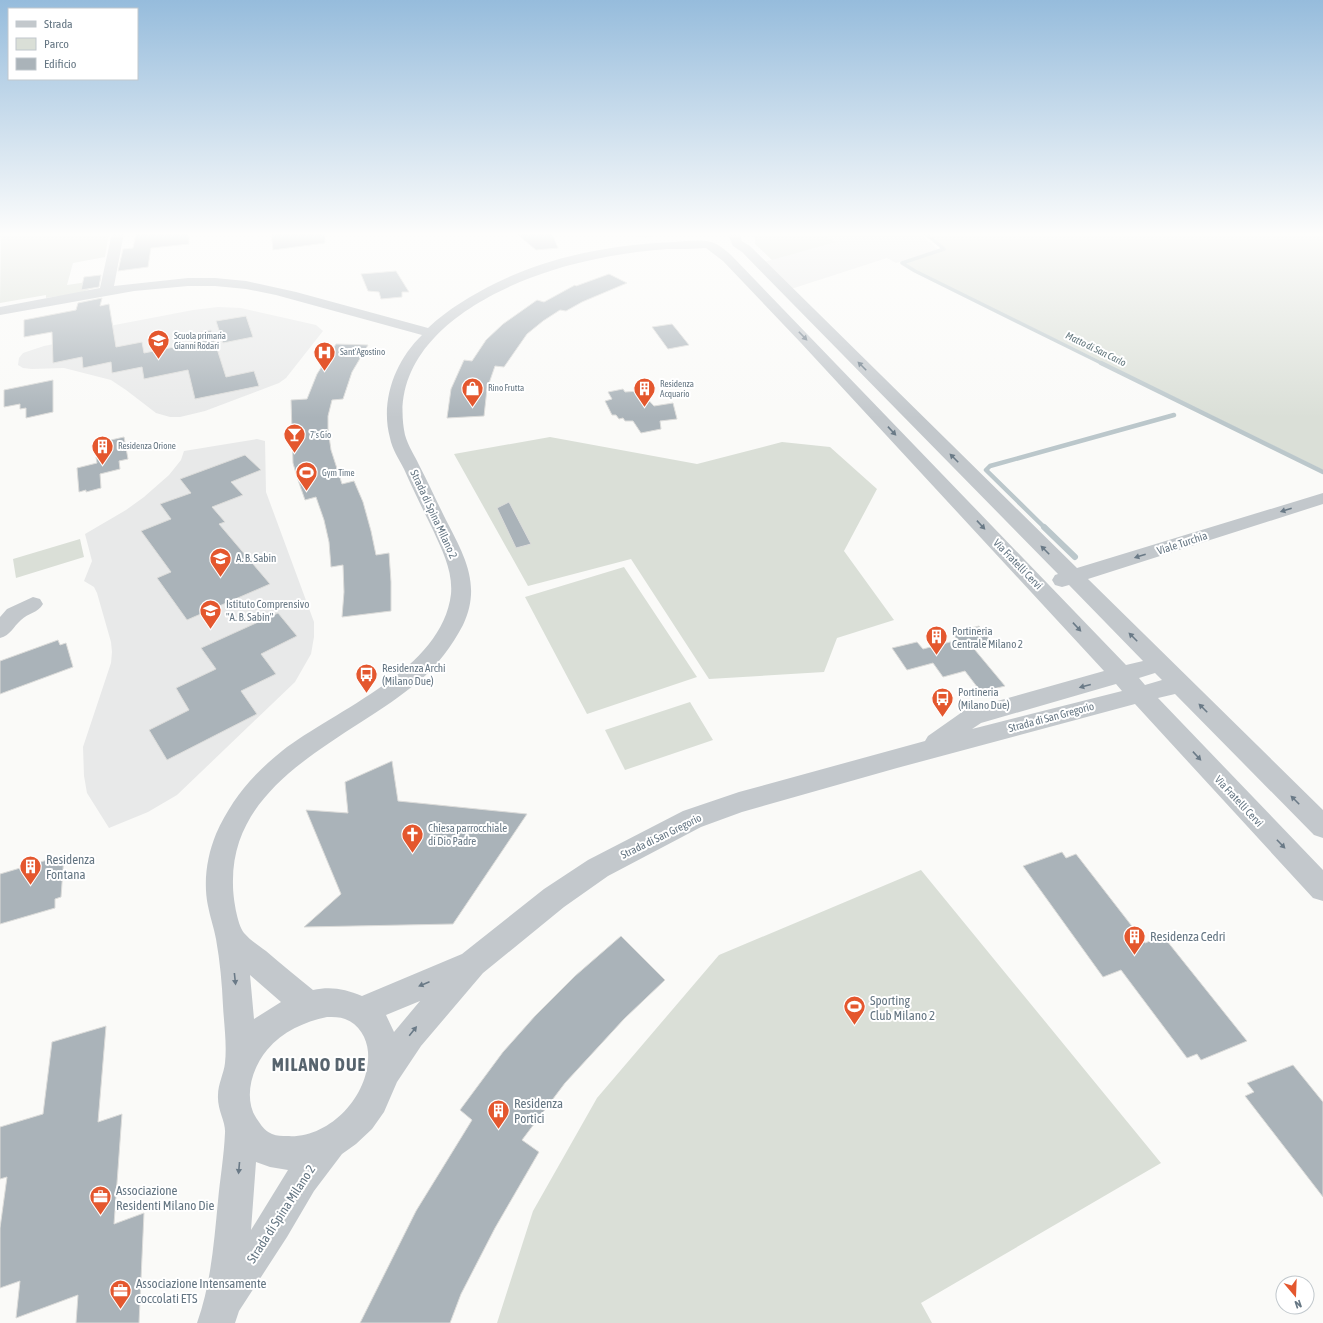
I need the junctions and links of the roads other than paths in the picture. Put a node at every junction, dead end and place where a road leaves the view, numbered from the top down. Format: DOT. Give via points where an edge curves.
graph roads {
  1 [pos="91,295"];
  2 [pos="296,295"];
  3 [pos="485,295"];
  4 [pos="762,295"];
  5 [pos="792,295"];
  6 [pos="0,311"];
  7 [pos="430,333"];
  8 [pos="1323,498"];
  9 [pos="1323,513"];
  10 [pos="1079,583"];
  11 [pos="1045,593"];
  12 [pos="33,604"];
  13 [pos="0,631"];
  14 [pos="1160,664"];
  15 [pos="1122,676"];
  16 [pos="1180,684"];
  17 [pos="1139,694"];
  18 [pos="924,752"];
  19 [pos="1323,827"];
  20 [pos="1323,889"];
  21 [pos="231,940"];
  22 [pos="473,963"];
  23 [pos="307,1005"];
  24 [pos="361,1011"];
  25 [pos="241,1064"];
  26 [pos="383,1074"];
  27 [pos="242,1129"];
  28 [pos="330,1142"];
  29 [pos="220,1313"];
  1 -- 6 [label="street"];
  2 -- 7 [label="street"];
  3 -- 7 [label="street, Strada di Spina Milano 2"];
  4 -- 11 [label="street, Via Fratelli Cervi, one-way"];
  10 -- 5 [label="street, one-way"];
  7 -- 21 [label="street, Strada di Spina Milano 2" via="415,350 404,369 397,388 395,419 400,445 458,565 461,587 454,622 435,653 416,671 385,695 285,761 258,787 245,804 225,846 221,866 220,897"];
  8 -- 10 [label="street, Viale Turchia, one-way"];
  9 -- 10 [label="street, Viale Turchia"];
  10 -- 11 [label="street, Viale Turchia"];
  14 -- 10 [label="street, one-way"];
  11 -- 15 [label="street, Via Fratelli Cervi, one-way"];
  12 -- 13 [label="street" via="14,614"];
  14 -- 15 [label="street"];
  14 -- 16 [label="street"];
  15 -- 17 [label="street, Via Fratelli Cervi"];
  15 -- 18 [label="street, Strada di San Gregorio, one-way" via="973,716"];
  16 -- 17 [label="street, Strada di San Gregorio"];
  19 -- 16 [label="street, one-way"];
  17 -- 18 [label="street, Strada di San Gregorio"];
  17 -- 20 [label="street, Via Fratelli Cervi, one-way"];
  18 -- 22 [label="street, Strada di San Gregorio" via="739,802 692,819 593,871 554,898"];
  21 -- 23 [label="street"];
  21 -- 25 [label="street, Strada di Spina Milano 2, one-way" via="240,1025"];
  22 -- 24 [label="street, Strada di San Gregorio, one-way"];
  26 -- 22 [label="street, Strada di San Gregorio, one-way" via="410,1035"];
  23 -- 24 [label="street, Strada di Spina Milano 2" via="327,1002 345,1004"];
  23 -- 25 [label="street, Strada di Spina Milano 2" via="280,1017 257,1038"];
  24 -- 26 [label="street, Strada di Spina Milano 2" via="375,1025 383,1043"];
  25 -- 27 [label="street, Strada di Spina Milano 2" via="234,1087 234,1110"];
  26 -- 28 [label="street, Strada di Spina Milano 2" via="376,1094 364,1112 349,1129"];
  27 -- 28 [label="street, Strada di Spina Milano 2" via="254,1142 265,1148 289,1153 310,1150"];
  27 -- 29 [label="street, Strada di Spina Milano 2, one-way" via="233,1230"];
  28 -- 29 [label="street, Strada di Spina Milano 2" via="302,1179"];
}
